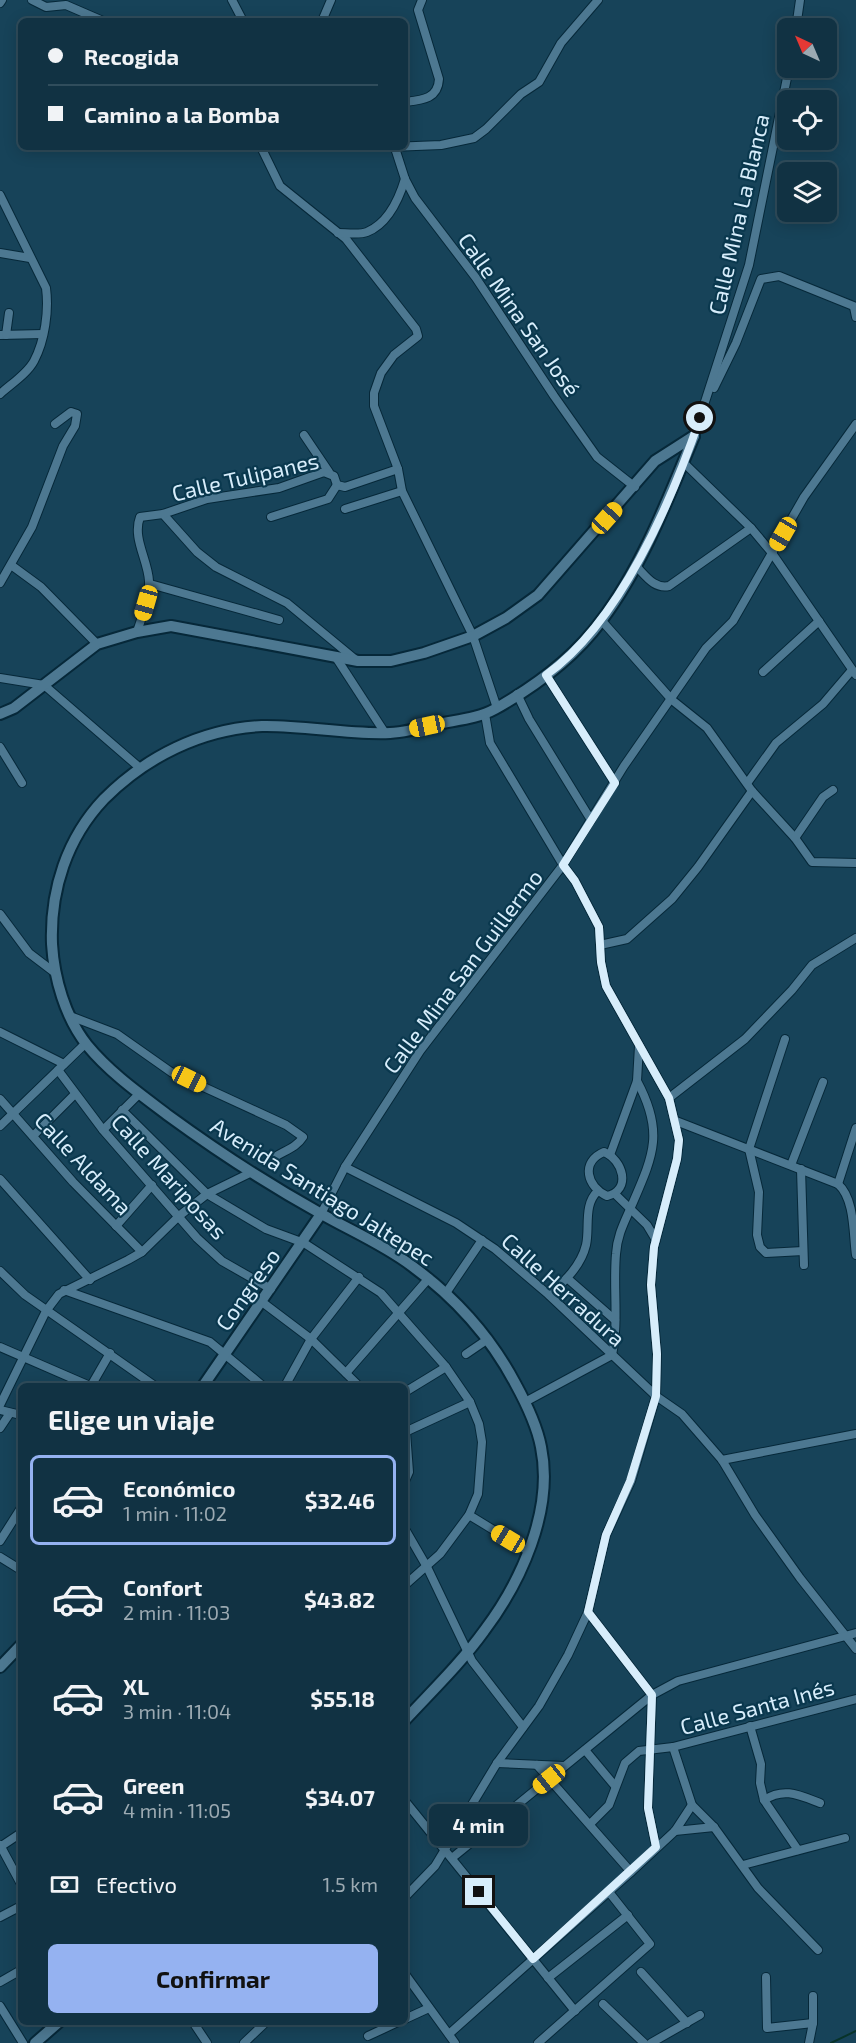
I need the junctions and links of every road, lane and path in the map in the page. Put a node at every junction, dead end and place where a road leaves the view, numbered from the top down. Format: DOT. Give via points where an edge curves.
graph roads {
  1 [pos="32,0"];
  2 [pos="232,0"];
  3 [pos="331,0"];
  4 [pos="597,0"];
  5 [pos="800,0"];
  6 [pos="418,1"];
  7 [pos="96,18"];
  8 [pos="241,18"];
  9 [pos="323,18"];
  10 [pos="797,18"];
  11 [pos="787,78"];
  12 [pos="408,102"];
  13 [pos="408,146"];
  14 [pos="262,150"];
  15 [pos="394,150"];
  16 [pos="405,179"];
  17 [pos="0,195"];
  18 [pos="338,233"];
  19 [pos="0,253"];
  20 [pos="30,258"];
  21 [pos="855,307"];
  22 [pos="9,313"];
  23 [pos="856,317"];
  24 [pos="43,334"];
  25 [pos="3,335"];
  26 [pos="0,394"];
  27 [pos="707,400"];
  28 [pos="55,424"];
  29 [pos="856,424"];
  30 [pos="304,435"];
  31 [pos="694,436"];
  32 [pos="683,462"];
  33 [pos="398,469"];
  34 [pos="329,472"];
  35 [pos="337,485"];
  36 [pos="635,487"];
  37 [pos="402,491"];
  38 [pos="345,509"];
  39 [pos="163,514"];
  40 [pos="272,517"];
  41 [pos="751,528"];
  42 [pos="772,553"];
  43 [pos="10,565"];
  44 [pos="636,566"];
  45 [pos="0,583"];
  46 [pos="150,584"];
  47 [pos="279,620"];
  48 [pos="602,621"];
  49 [pos="819,621"];
  50 [pos="137,632"];
  51 [pos="473,636"];
  52 [pos="98,644"];
  53 [pos="337,659"];
  54 [pos="358,661"];
  55 [pos="763,672"];
  56 [pos="854,673"];
  57 [pos="546,675"];
  58 [pos="0,678"];
  59 [pos="44,686"];
  60 [pos="517,694"];
  61 [pos="672,700"];
  62 [pos="497,708"];
  63 [pos="0,714"];
  64 [pos="485,714"];
  65 [pos="385,733"];
  66 [pos="0,747"];
  67 [pos="140,768"];
  68 [pos="748,782"];
  69 [pos="22,783"];
  70 [pos="615,783"];
  71 [pos="752,790"];
  72 [pos="832,790"];
  73 [pos="591,820"];
  74 [pos="795,838"];
  75 [pos="856,862"];
  76 [pos="563,865"];
  77 [pos="0,914"];
  78 [pos="856,938"];
  79 [pos="600,945"];
  80 [pos="54,972"];
  81 [pos="70,1016"];
  82 [pos="0,1032"];
  83 [pos="784,1039"];
  84 [pos="86,1043"];
  85 [pos="639,1044"];
  86 [pos="61,1067"];
  87 [pos="638,1081"];
  88 [pos="823,1082"];
  89 [pos="75,1094"];
  90 [pos="138,1095"];
  91 [pos="669,1098"];
  92 [pos="0,1099"];
  93 [pos="123,1110"];
  94 [pos="13,1113"];
  95 [pos="676,1121"];
  96 [pos="0,1126"];
  97 [pos="856,1128"];
  98 [pos="103,1130"];
  99 [pos="33,1136"];
  100 [pos="749,1149"];
  101 [pos="610,1155"];
  102 [pos="268,1162"];
  103 [pos="791,1165"];
  104 [pos="345,1167"];
  105 [pos="801,1169"];
  106 [pos="250,1173"];
  107 [pos="0,1179"];
  108 [pos="838,1184"];
  109 [pos="152,1185"];
  110 [pos="598,1191"];
  111 [pos="207,1194"];
  112 [pos="615,1194"];
  113 [pos="630,1210"];
  114 [pos="321,1214"];
  115 [pos="179,1215"];
  116 [pos="116,1226"];
  117 [pos="482,1240"];
  118 [pos="656,1240"];
  119 [pos="304,1243"];
  120 [pos="803,1251"];
  121 [pos="142,1252"];
  122 [pos="856,1255"];
  123 [pos="804,1265"];
  124 [pos="0,1271"];
  125 [pos="359,1277"];
  126 [pos="429,1278"];
  127 [pos="567,1278"];
  128 [pos="90,1280"];
  129 [pos="271,1289"];
  130 [pos="64,1290"];
  131 [pos="446,1293"];
  132 [pos="549,1295"];
  133 [pos="262,1302"];
  134 [pos="46,1311"];
  135 [pos="399,1312"];
  136 [pos="615,1320"];
  137 [pos="312,1339"];
  138 [pos="488,1339"];
  139 [pos="0,1347"];
  140 [pos="110,1353"];
  141 [pos="226,1354"];
  142 [pos="466,1354"];
  143 [pos="612,1355"];
  144 [pos="24,1358"];
  145 [pos="446,1367"];
  146 [pos="345,1373"];
  147 [pos="84,1383"];
  148 [pos="93,1383"];
  149 [pos="151,1383"];
  150 [pos="205,1383"];
  151 [pos="260,1383"];
  152 [pos="287,1383"];
  153 [pos="356,1383"];
  154 [pos="408,1390"];
  155 [pos="656,1396"];
  156 [pos="470,1402"];
  157 [pos="525,1402"];
  158 [pos="0,1408"];
  159 [pos="10,1413"];
  160 [pos="18,1414"];
  161 [pos="0,1428"];
  162 [pos="408,1431"];
  163 [pos="856,1434"];
  164 [pos="722,1460"];
  165 [pos="18,1513"];
  166 [pos="469,1515"];
  167 [pos="408,1534"];
  168 [pos="0,1541"];
  169 [pos="528,1551"];
  170 [pos="0,1557"];
  171 [pos="18,1568"];
  172 [pos="427,1568"];
  173 [pos="408,1583"];
  174 [pos="588,1612"];
  175 [pos="856,1633"];
  176 [pos="846,1635"];
  177 [pos="18,1648"];
  178 [pos="856,1649"];
  179 [pos="468,1652"];
  180 [pos="1,1663"];
  181 [pos="652,1695"];
  182 [pos="856,1699"];
  183 [pos="408,1713"];
  184 [pos="750,1726"];
  185 [pos="523,1727"];
  186 [pos="673,1747"];
  187 [pos="585,1750"];
  188 [pos="652,1750"];
  189 [pos="497,1763"];
  190 [pos="537,1765"];
  191 [pos="564,1766"];
  192 [pos="549,1779"];
  193 [pos="615,1786"];
  194 [pos="764,1800"];
  195 [pos="820,1803"];
  196 [pos="408,1805"];
  197 [pos="692,1805"];
  198 [pos="590,1824"];
  199 [pos="714,1827"];
  200 [pos="675,1831"];
  201 [pos="18,1835"];
  202 [pos="845,1838"];
  203 [pos="0,1846"];
  204 [pos="656,1847"];
  205 [pos="444,1849"];
  206 [pos="798,1850"];
  207 [pos="452,1858"];
  208 [pos="743,1865"];
  209 [pos="631,1872"];
  210 [pos="18,1879"];
  211 [pos="609,1892"];
  212 [pos="408,1894"];
  213 [pos="18,1908"];
  214 [pos="628,1915"];
  215 [pos="0,1917"];
  216 [pos="818,1950"];
  217 [pos="533,1959"];
  218 [pos="18,1972"];
  219 [pos="641,1972"];
  220 [pos="766,1977"];
  221 [pos="408,1978"];
  222 [pos="548,1978"];
  223 [pos="0,1982"];
  224 [pos="813,1996"];
  225 [pos="603,2004"];
  226 [pos="0,2006"];
  227 [pos="429,2008"];
  228 [pos="575,2011"];
  229 [pos="700,2015"];
  230 [pos="408,2018"];
  231 [pos="687,2023"];
  232 [pos="813,2023"];
  233 [pos="56,2025"];
  234 [pos="195,2025"];
  235 [pos="263,2025"];
  236 [pos="387,2025"];
  237 [pos="449,2034"];
  238 [pos="368,2036"];
  239 [pos="23,2043"];
  240 [pos="35,2043"];
  241 [pos="207,2043"];
  242 [pos="244,2043"];
  243 [pos="455,2043"];
  244 [pos="538,2043"];
  245 [pos="644,2043"];
  246 [pos="651,2043"];
  247 [pos="809,2043"];
  1 -- 7 [label="street" via="46,7 66,5"];
  2 -- 8 [label="street"];
  3 -- 9 [label="street"];
  4 -- 13 [label="street" via="561,44 539,82 486,129 474,138"];
  5 -- 10 [label="street"];
  6 -- 12 [label="street" via="439,88 421,101"];
  11 -- 27 [label="street, Calle Mina La Blanca" via="749,265"];
  14 -- 18 [label="street" via="280,186"];
  15 -- 16 [label="street, Calle Mina San José"];
  16 -- 18 [label="street" via="397,204 383,220 367,232"];
  16 -- 36 [label="street, Calle Mina San José" via="597,457"];
  17 -- 20 [label="street"];
  18 -- 33 [label="street" via="418,336 394,356 381,373 374,393"];
  19 -- 20 [label="street"];
  20 -- 24 [label="street" via="46,288"];
  21 -- 23 [label="street"];
  21 -- 27 [label="street" via="779,276 761,279 736,343"];
  22 -- 25 [label="street"];
  24 -- 25 [label="street"];
  24 -- 26 [label="street" via="33,362"];
  27 -- 31 [label="street, Calle Mina La Blanca"];
  28 -- 43 [label="street" via="71,412 77,414 33,527"];
  29 -- 42 [label="street, Calle Mina San Guillermo" via="804,497"];
  30 -- 34 [label="street"];
  31 -- 32 [label="street, Avenida Santiago Jaltepec"];
  31 -- 36 [label="street" via="655,461"];
  32 -- 41 [label="street"];
  32 -- 44 [label="street, Avenida Santiago Jaltepec"];
  33 -- 35 [label="street, Calle Tulipanes" via="345,487"];
  33 -- 37 [label="street"];
  34 -- 35 [label="street, Calle Tulipanes"];
  34 -- 39 [label="street, Calle Tulipanes" via="279,488 207,499"];
  35 -- 40 [label="street" via="328,499"];
  36 -- 51 [label="street" via="538,595"];
  37 -- 38 [label="street"];
  37 -- 51 [label="street"];
  39 -- 46 [label="street, Calle Tulipanes" via="149,514 138,522"];
  39 -- 54 [label="street" via="210,562 287,603"];
  41 -- 42 [label="street"];
  41 -- 44 [label="street" via="669,586 652,582"];
  42 -- 49 [label="street"];
  42 -- 61 [label="street, Calle Mina San Guillermo" via="733,621 706,648"];
  43 -- 45 [label="street"];
  43 -- 52 [label="street" via="41,587"];
  44 -- 48 [label="street, Avenida Santiago Jaltepec"];
  46 -- 47 [label="street"];
  46 -- 50 [label="street"];
  48 -- 57 [label="street, Avenida Santiago Jaltepec"];
  48 -- 61 [label="street"];
  49 -- 55 [label="street"];
  49 -- 56 [label="street"];
  50 -- 52 [label="street"];
  50 -- 53 [label="street" via="171,626"];
  51 -- 54 [label="street" via="391,661"];
  51 -- 62 [label="street"];
  52 -- 59 [label="street"];
  53 -- 54 [label="street"];
  53 -- 65 [label="street"];
  56 -- 68 [label="street" via="776,743"];
  57 -- 60 [label="street, Avenida Santiago Jaltepec"];
  57 -- 70 [label="street"];
  58 -- 59 [label="street"];
  59 -- 63 [label="street"];
  59 -- 67 [label="street"];
  60 -- 62 [label="street, Avenida Santiago Jaltepec"];
  60 -- 73 [label="street"];
  61 -- 68 [label="street" via="707,728"];
  61 -- 70 [label="street, Calle Mina San Guillermo"];
  62 -- 64 [label="street, Avenida Santiago Jaltepec"];
  64 -- 65 [label="street, Avenida Santiago Jaltepec"];
  64 -- 76 [label="street" via="490,743"];
  65 -- 67 [label="street, Avenida Santiago Jaltepec" via="249,727 212,733"];
  66 -- 69 [label="street"];
  67 -- 80 [label="street, Avenida Santiago Jaltepec" via="95,809 76,834 66,857 54,904"];
  68 -- 71 [label="street"];
  70 -- 73 [label="street, Calle Mina San Guillermo"];
  71 -- 74 [label="street"];
  71 -- 79 [label="street" via="672,899 627,939"];
  72 -- 74 [label="street"];
  73 -- 76 [label="street, Calle Mina San Guillermo"];
  74 -- 75 [label="street" via="812,862"];
  76 -- 79 [label="street" via="599,927"];
  76 -- 104 [label="street, Calle Mina San Guillermo" via="420,1051"];
  77 -- 80 [label="street" via="29,953"];
  78 -- 91 [label="street" via="812,965 745,1038"];
  79 -- 85 [label="street" via="606,986"];
  80 -- 81 [label="street, Avenida Santiago Jaltepec"];
  81 -- 84 [label="street, Avenida Santiago Jaltepec"];
  81 -- 102 [label="street" via="117,1034 171,1072 286,1125 303,1137"];
  82 -- 86 [label="street"];
  83 -- 100 [label="street"];
  84 -- 86 [label="street"];
  84 -- 90 [label="street, Avenida Santiago Jaltepec"];
  85 -- 87 [label="street"];
  85 -- 91 [label="street"];
  86 -- 89 [label="street, Calle Mariposas"];
  86 -- 94 [label="street"];
  87 -- 101 [label="street"];
  87 -- 113 [label="street" via="656,1130 650,1162"];
  88 -- 103 [label="street"];
  89 -- 98 [label="street, Calle Mariposas"];
  89 -- 99 [label="street"];
  90 -- 93 [label="street"];
  90 -- 106 [label="street, Avenida Santiago Jaltepec"];
  91 -- 95 [label="street"];
  92 -- 94 [label="street, Calle Aldama"];
  93 -- 98 [label="street"];
  93 -- 111 [label="street"];
  94 -- 96 [label="street"];
  94 -- 99 [label="street, Calle Aldama"];
  95 -- 100 [label="street"];
  95 -- 118 [label="street" via="677,1159"];
  97 -- 108 [label="street"];
  98 -- 109 [label="street, Calle Mariposas"];
  99 -- 116 [label="street, Calle Aldama"];
  100 -- 103 [label="street"];
  100 -- 120 [label="street" via="759,1192 760,1247 766,1252"];
  101 -- 110 [label="street" via="604,1152 590,1162 590,1179"];
  101 -- 112 [label="street" via="621,1167 623,1179"];
  103 -- 105 [label="street"];
  104 -- 114 [label="street, Calle Mina San Guillermo"];
  104 -- 117 [label="street, Calle Herradura"];
  105 -- 108 [label="street"];
  105 -- 120 [label="street"];
  106 -- 111 [label="street"];
  106 -- 114 [label="street, Avenida Santiago Jaltepec"];
  107 -- 128 [label="street"];
  108 -- 122 [label="street" via="849,1202"];
  109 -- 115 [label="street, Calle Mariposas"];
  109 -- 116 [label="street"];
  110 -- 112 [label="street" via="607,1196"];
  110 -- 127 [label="street" via="588,1215 586,1245"];
  111 -- 115 [label="street"];
  111 -- 119 [label="street" via="266,1228"];
  112 -- 113 [label="street"];
  113 -- 118 [label="street" via="647,1225"];
  113 -- 136 [label="street" via="620,1230 616,1254"];
  114 -- 119 [label="street, Congreso"];
  114 -- 126 [label="street, Avenida Santiago Jaltepec" via="386,1248"];
  115 -- 121 [label="street"];
  115 -- 129 [label="street, Calle Mariposas" via="222,1261"];
  116 -- 121 [label="street, Calle Aldama"];
  117 -- 131 [label="street"];
  117 -- 132 [label="street, Calle Herradura"];
  118 -- 155 [label="street" via="651,1285"];
  119 -- 125 [label="street"];
  119 -- 129 [label="street, Congreso"];
  120 -- 123 [label="street"];
  121 -- 128 [label="street"];
  124 -- 134 [label="street"];
  125 -- 135 [label="street"];
  125 -- 137 [label="street"];
  126 -- 131 [label="street, Avenida Santiago Jaltepec"];
  126 -- 135 [label="street"];
  127 -- 132 [label="street"];
  127 -- 136 [label="street"];
  128 -- 130 [label="street"];
  129 -- 133 [label="street, Congreso"];
  130 -- 134 [label="street"];
  130 -- 141 [label="street" via="201,1338"];
  131 -- 138 [label="street, Avenida Santiago Jaltepec"];
  132 -- 143 [label="street, Calle Herradura"];
  133 -- 137 [label="street"];
  133 -- 141 [label="street, Congreso"];
  134 -- 140 [label="street"];
  134 -- 144 [label="street"];
  135 -- 145 [label="street"];
  135 -- 146 [label="street"];
  136 -- 143 [label="street"];
  137 -- 146 [label="street"];
  137 -- 152 [label="street"];
  138 -- 142 [label="street"];
  138 -- 157 [label="street, Avenida Santiago Jaltepec"];
  139 -- 144 [label="street"];
  140 -- 148 [label="street"];
  140 -- 149 [label="street"];
  141 -- 150 [label="street, Congreso"];
  141 -- 151 [label="street"];
  143 -- 155 [label="street, Calle Herradura"];
  143 -- 157 [label="street"];
  144 -- 147 [label="street"];
  144 -- 158 [label="street"];
  145 -- 154 [label="street"];
  145 -- 156 [label="street"];
  146 -- 153 [label="street"];
  155 -- 164 [label="street, Calle Herradura" via="682,1414"];
  155 -- 174 [label="street" via="630,1481 606,1535"];
  156 -- 162 [label="street"];
  156 -- 166 [label="street" via="482,1442 478,1494"];
  157 -- 169 [label="street, Avenida Santiago Jaltepec" via="542,1448 543,1480 541,1510"];
  158 -- 159 [label="street"];
  159 -- 160 [label="street"];
  159 -- 161 [label="street"];
  163 -- 164 [label="street"];
  164 -- 176 [label="street, Calle Herradura" via="761,1524"];
  165 -- 168 [label="street"];
  166 -- 169 [label="street"];
  166 -- 172 [label="street"];
  167 -- 172 [label="street"];
  169 -- 179 [label="street, Avenida Santiago Jaltepec" via="500,1608"];
  170 -- 171 [label="street"];
  172 -- 173 [label="street"];
  172 -- 179 [label="street"];
  174 -- 181 [label="street"];
  174 -- 185 [label="street" via="550,1686"];
  175 -- 176 [label="street"];
  176 -- 178 [label="street, Calle Herradura"];
  176 -- 181 [label="street" via="678,1681"];
  177 -- 180 [label="street"];
  179 -- 183 [label="street, Avenida Santiago Jaltepec"];
  179 -- 185 [label="street"];
  181 -- 187 [label="street"];
  181 -- 188 [label="street"];
  182 -- 184 [label="street, Calle Santa Inés"];
  184 -- 186 [label="street, Calle Santa Inés"];
  184 -- 194 [label="street" via="761,1764"];
  185 -- 189 [label="street"];
  186 -- 188 [label="street, Calle Santa Inés"];
  186 -- 197 [label="street"];
  187 -- 191 [label="street"];
  187 -- 193 [label="street"];
  188 -- 193 [label="street, Calle Santa Inés" via="639,1751 625,1763"];
  188 -- 204 [label="street" via="648,1808"];
  189 -- 190 [label="street"];
  189 -- 205 [label="street"];
  190 -- 191 [label="street"];
  190 -- 192 [label="street"];
  191 -- 192 [label="street"];
  192 -- 198 [label="street"];
  192 -- 207 [label="street"];
  193 -- 198 [label="street, Calle Santa Inés" via="615,1796"];
  194 -- 195 [label="street" via="787,1792"];
  194 -- 206 [label="street"];
  196 -- 205 [label="street"];
  197 -- 199 [label="street"];
  197 -- 200 [label="street"];
  198 -- 209 [label="street"];
  199 -- 200 [label="street"];
  199 -- 208 [label="street"];
  200 -- 204 [label="street"];
  201 -- 203 [label="street"];
  202 -- 206 [label="street"];
  203 -- 210 [label="street"];
  204 -- 209 [label="street"];
  205 -- 207 [label="street"];
  205 -- 212 [label="street" via="435,1866"];
  206 -- 208 [label="street"];
  207 -- 217 [label="street"];
  208 -- 216 [label="street" via="758,1888"];
  209 -- 211 [label="street"];
  211 -- 214 [label="street"];
  211 -- 217 [label="street"];
  213 -- 215 [label="street"];
  214 -- 222 [label="street"];
  214 -- 228 [label="street" via="651,1944"];
  217 -- 222 [label="street"];
  217 -- 237 [label="street"];
  218 -- 223 [label="street"];
  219 -- 231 [label="street"];
  220 -- 232 [label="street" via="766,2028"];
  221 -- 227 [label="street"];
  222 -- 228 [label="street"];
  224 -- 232 [label="street"];
  225 -- 245 [label="street"];
  226 -- 239 [label="street"];
  227 -- 230 [label="street"];
  227 -- 237 [label="street"];
  228 -- 244 [label="street"];
  229 -- 231 [label="street"];
  231 -- 246 [label="street"];
  232 -- 247 [label="street"];
  233 -- 240 [label="street"];
  234 -- 241 [label="street"];
  235 -- 242 [label="street"];
  236 -- 238 [label="street"];
  237 -- 243 [label="street"];
}
